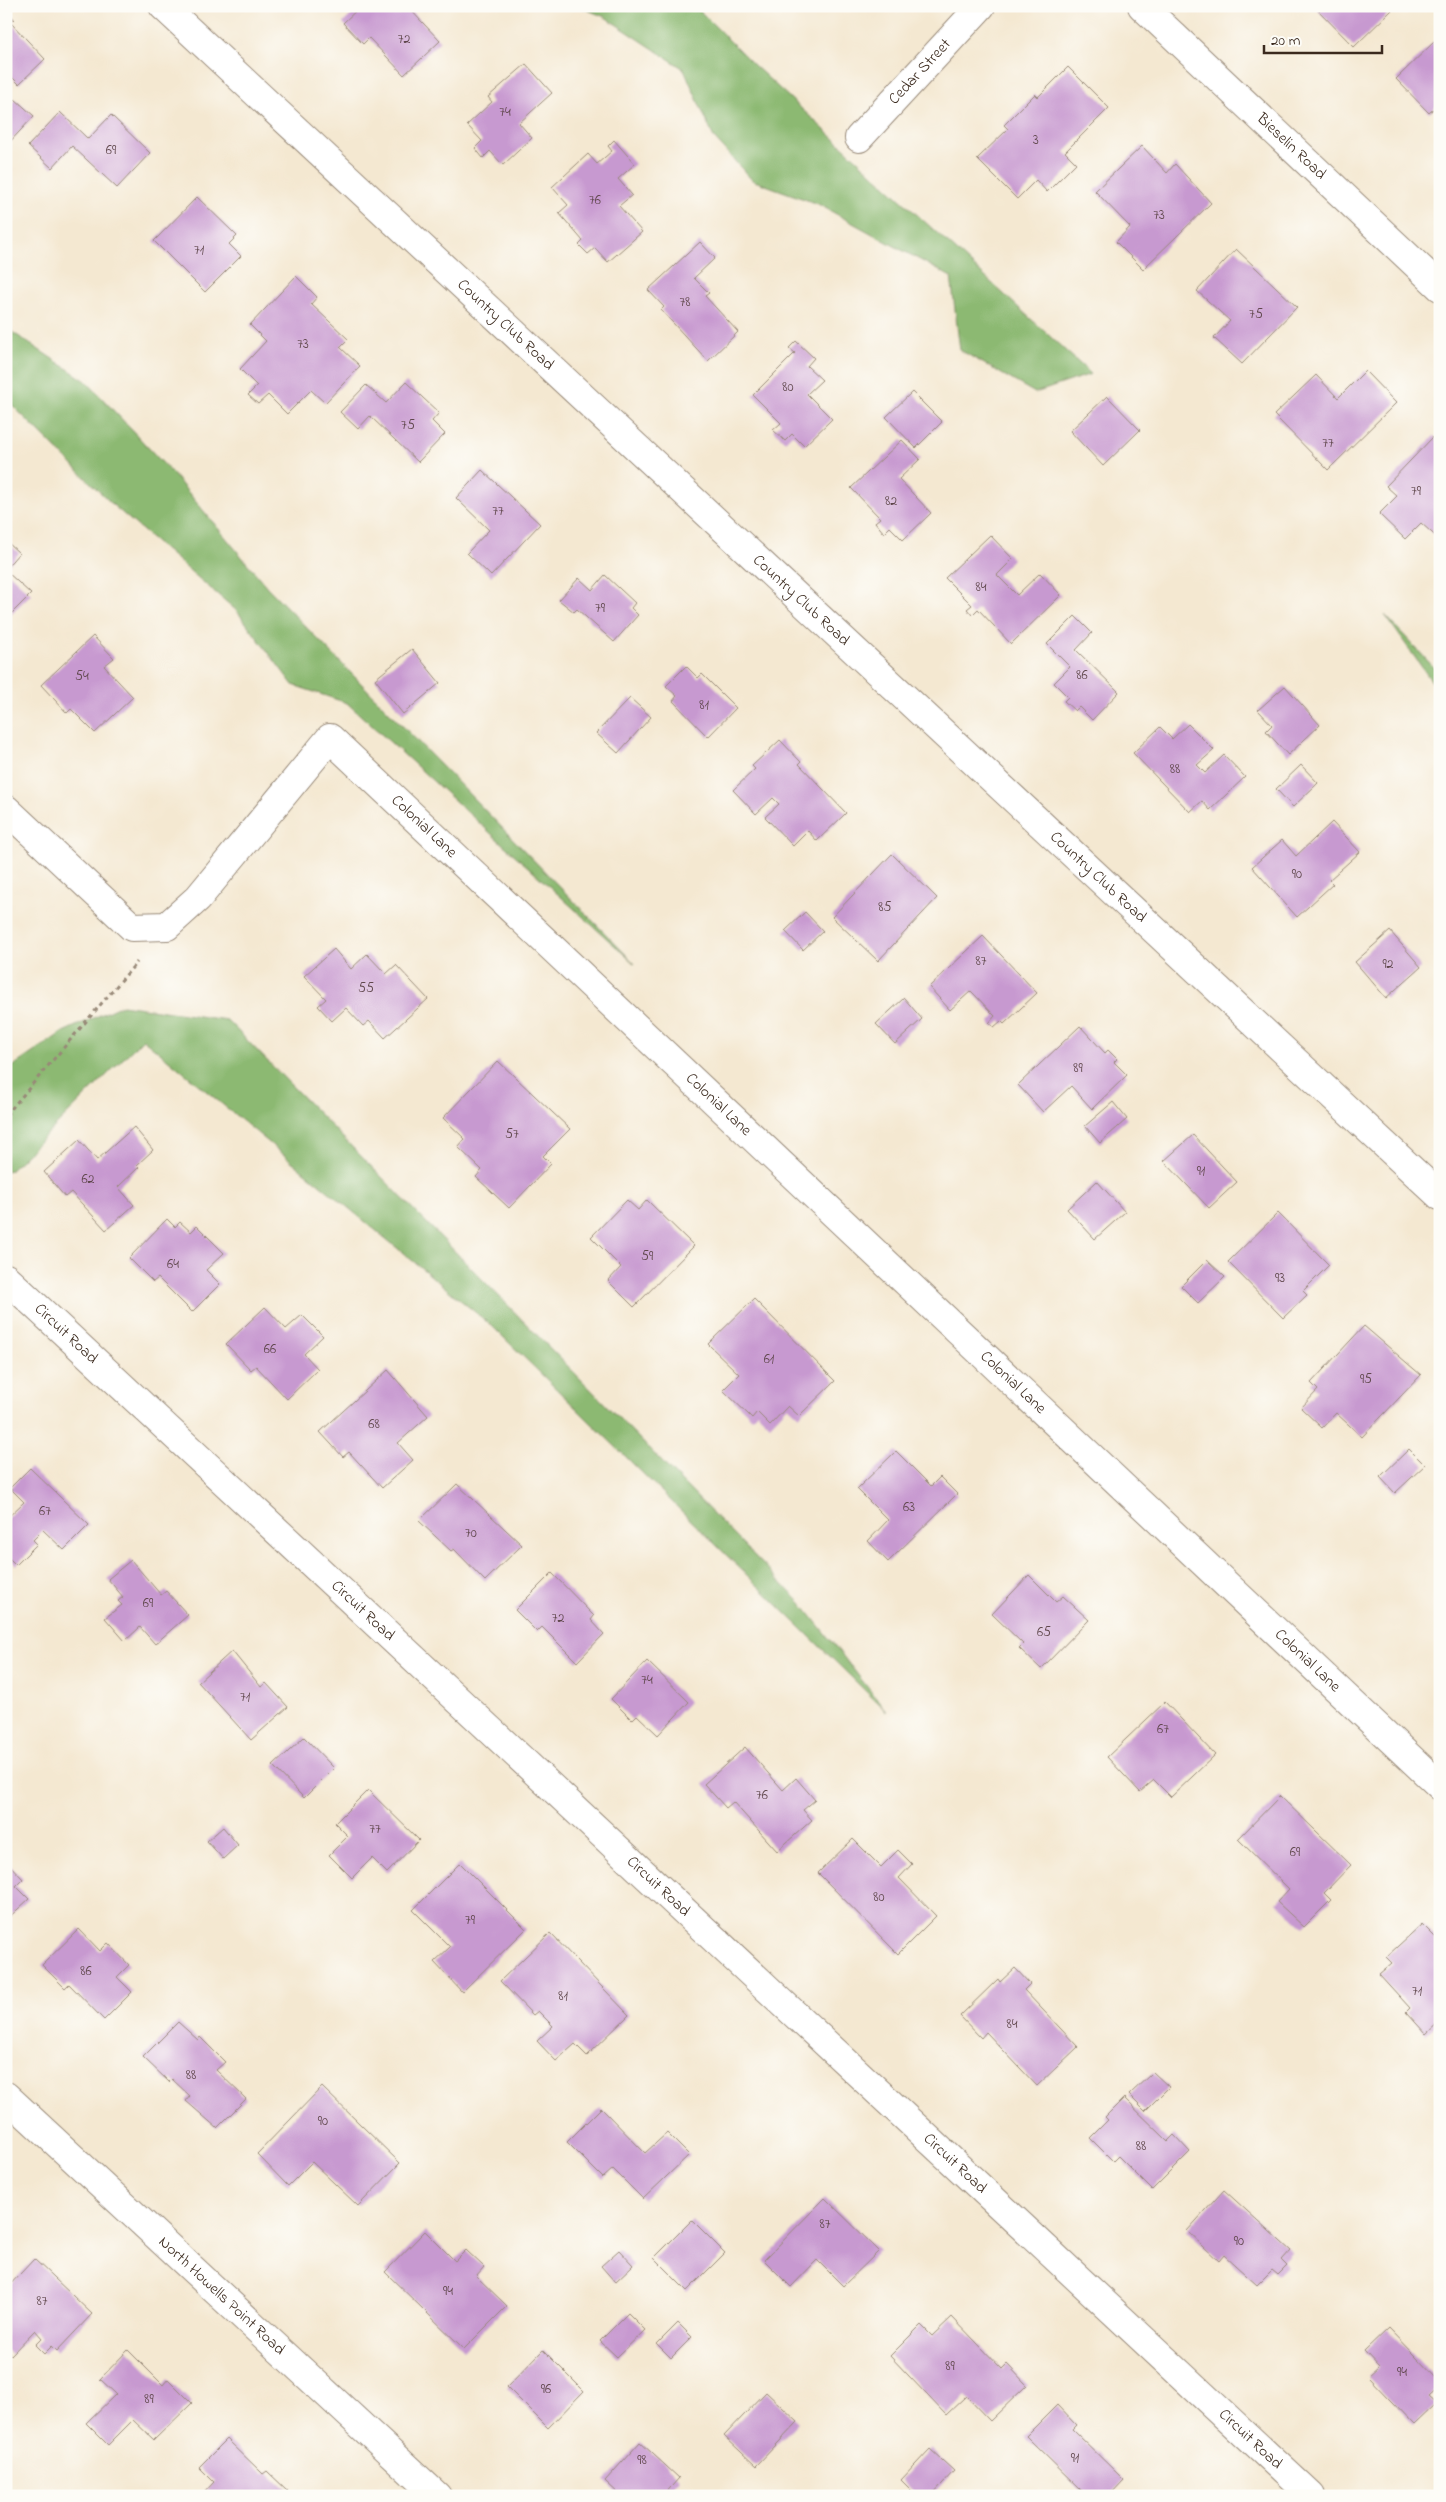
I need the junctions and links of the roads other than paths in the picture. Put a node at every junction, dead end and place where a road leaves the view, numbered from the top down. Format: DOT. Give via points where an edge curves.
graph roads {
  1 [pos="162,6"];
  2 [pos="980,6"];
  3 [pos="1142,6"];
  4 [pos="859,138"];
  5 [pos="1440,288"];
  6 [pos="6,809"];
  7 [pos="1440,1196"];
  8 [pos="6,1278"];
  9 [pos="1440,1786"];
  10 [pos="6,2096"];
  11 [pos="437,2496"];
  12 [pos="1311,2496"];
  1 -- 7 [label="street, Country Club Road"];
  2 -- 4 [label="street, Cedar Street"];
  3 -- 5 [label="street, Bieselin Road"];
  6 -- 9 [label="street, Colonial Lane" via="132,927 167,926 198,898 330,738"];
  8 -- 12 [label="street, Circuit Road"];
  10 -- 11 [label="street, North Howells Point Road"];
}
